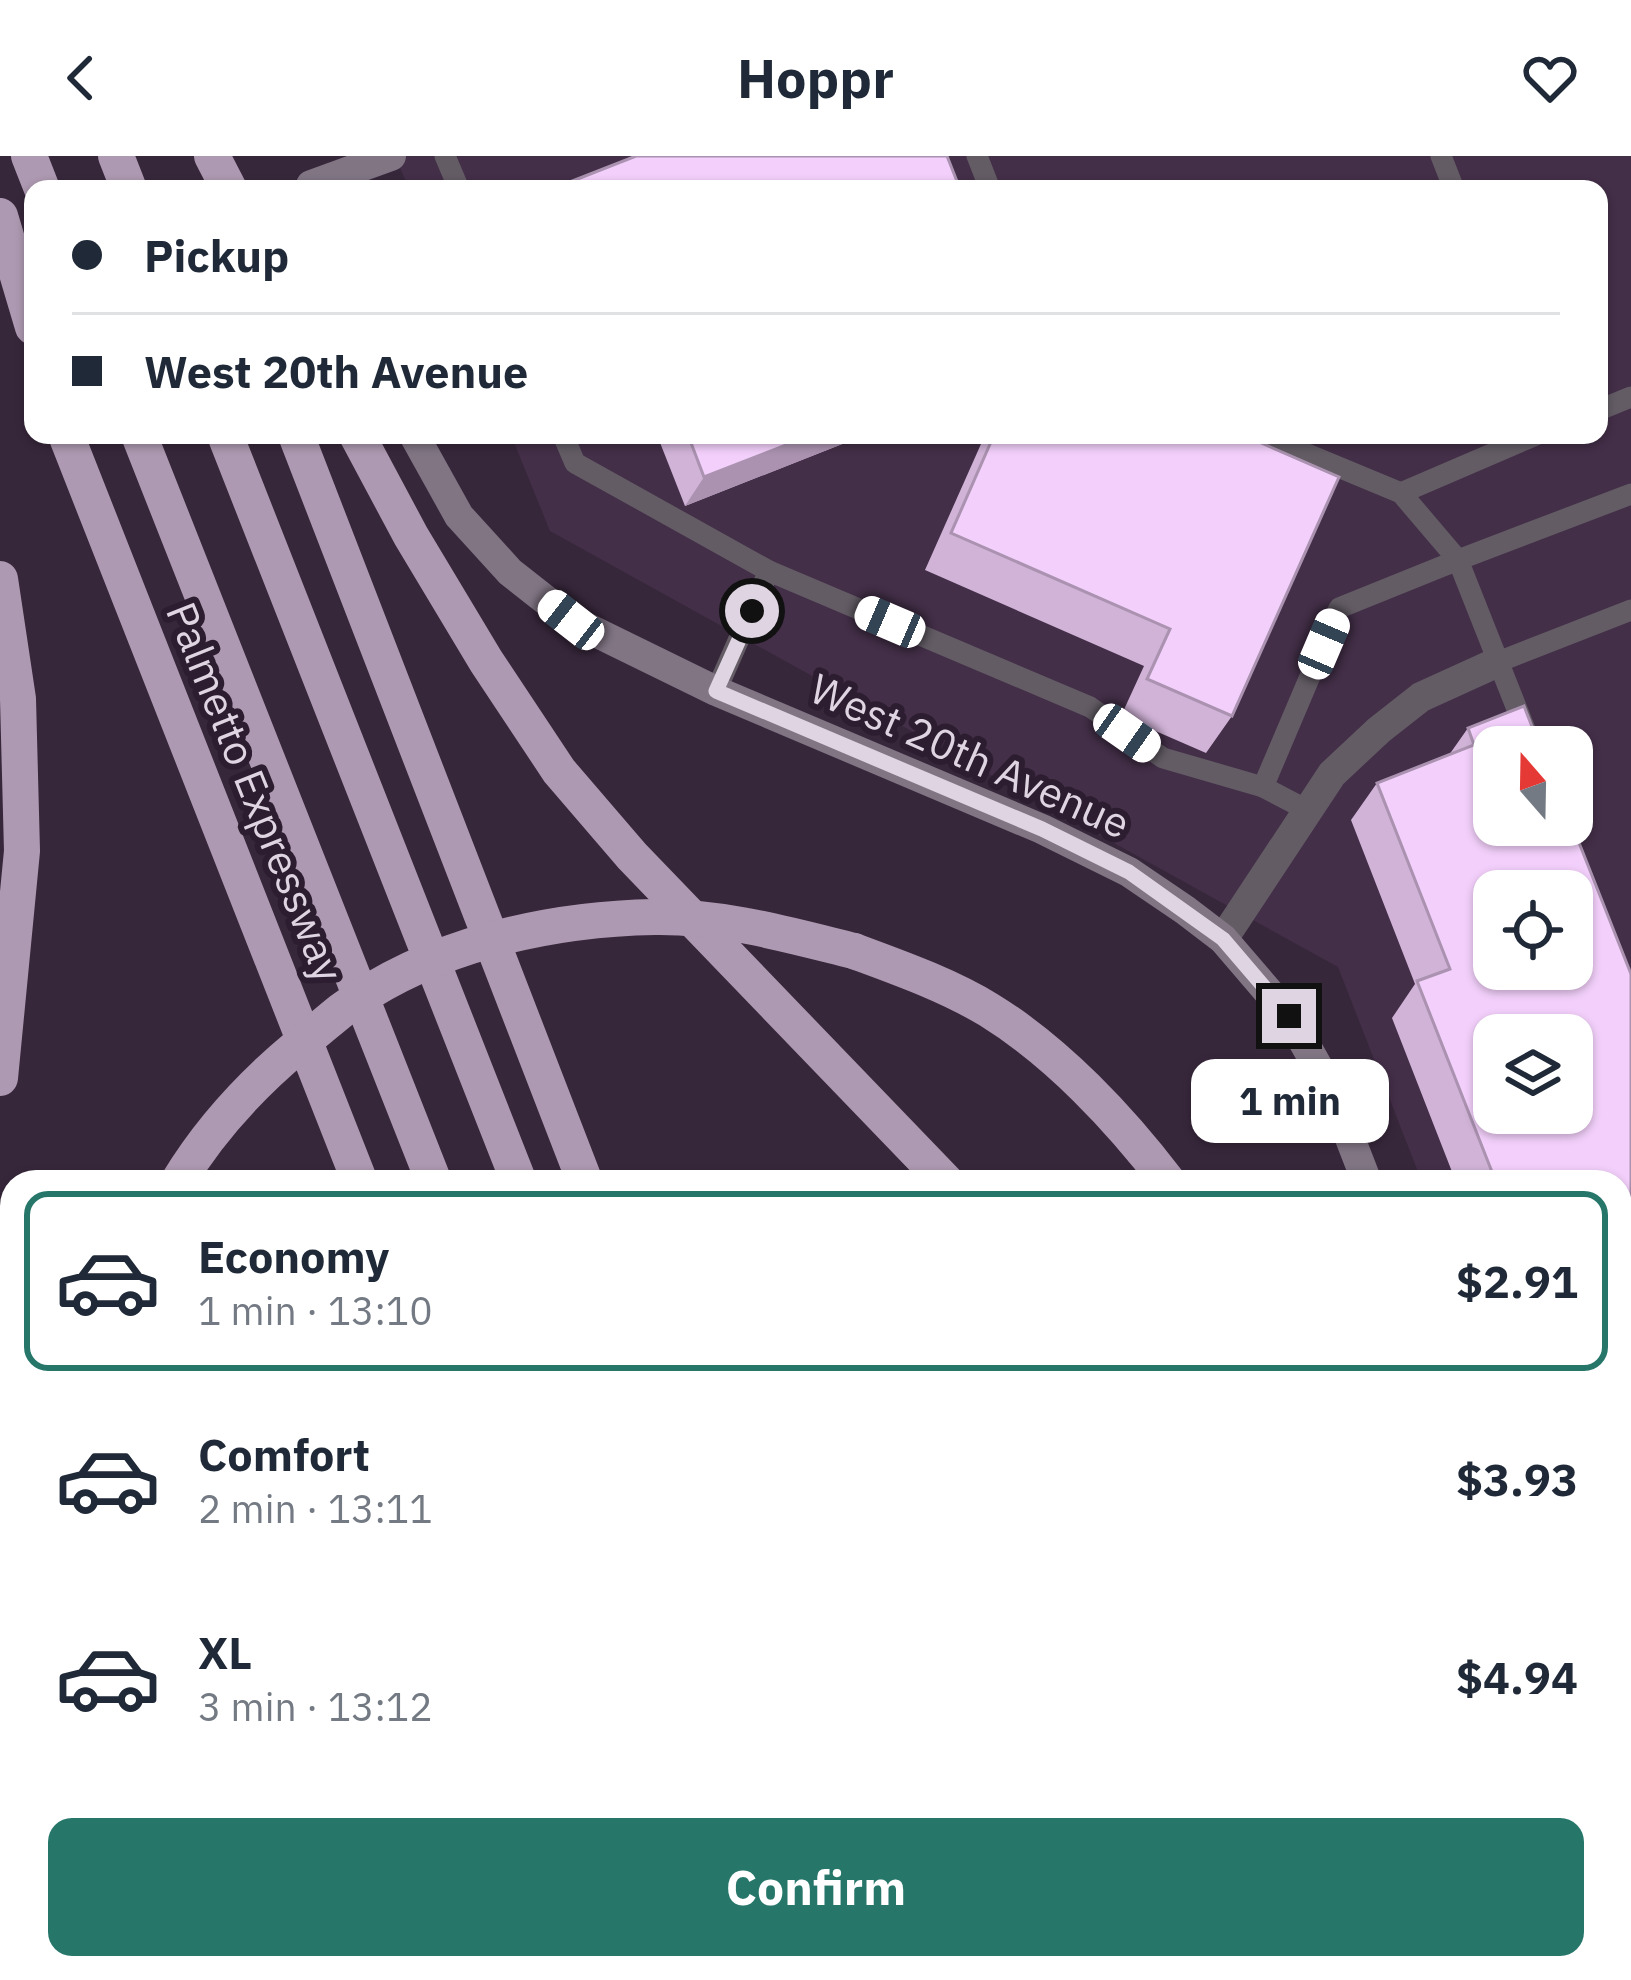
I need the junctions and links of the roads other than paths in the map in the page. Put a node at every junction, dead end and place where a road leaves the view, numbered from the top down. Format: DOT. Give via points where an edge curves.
graph roads {
  1 [pos="391,156"];
  2 [pos="308,177"];
  3 [pos="0,216"];
  4 [pos="0,274"];
  5 [pos="24,297"];
  6 [pos="24,333"];
  7 [pos="70,444"];
  8 [pos="144,444"];
  9 [pos="229,444"];
  10 [pos="299,444"];
  11 [pos="362,444"];
  12 [pos="419,444"];
  13 [pos="567,444"];
  14 [pos="1282,444"];
  15 [pos="1515,444"];
  16 [pos="1401,494"];
  17 [pos="1631,494"];
  18 [pos="1458,560"];
  19 [pos="769,571"];
  20 [pos="0,579"];
  21 [pos="1631,610"];
  22 [pos="1498,662"];
  23 [pos="716,691"];
  24 [pos="1524,726"];
  25 [pos="1263,787"];
  26 [pos="1307,810"];
  27 [pos="1223,939"];
  28 [pos="0,1078"];
  29 [pos="185,1170"];
  30 [pos="355,1170"];
  31 [pos="429,1170"];
  32 [pos="514,1170"];
  33 [pos="580,1170"];
  34 [pos="934,1170"];
  35 [pos="1159,1170"];
  36 [pos="1362,1170"];
  1 -- 2 [label="street"];
  3 -- 5 [label="highway"];
  4 -- 6 [label="highway"];
  7 -- 30 [label="highway, Palmetto Expressway"];
  8 -- 31 [label="highway"];
  9 -- 32 [label="highway"];
  10 -- 33 [label="highway"];
  11 -- 34 [label="highway" via="559,771"];
  12 -- 23 [label="street, West 20th Avenue" via="459,516 511,572 571,620"];
  13 -- 19 [label="lane" via="574,463"];
  14 -- 16 [label="lane"];
  15 -- 16 [label="lane"];
  16 -- 18 [label="lane"];
  17 -- 18 [label="lane"];
  18 -- 22 [label="lane"];
  18 -- 25 [label="lane" via="1339,608"];
  19 -- 23 [label="lane"];
  19 -- 25 [label="lane" via="1090,707 1163,758"];
  20 -- 28 [label="highway" via="18,699 22,851"];
  21 -- 22 [label="lane"];
  22 -- 24 [label="lane"];
  22 -- 26 [label="street" via="1421,697 1332,774"];
  23 -- 27 [label="street, West 20th Avenue" via="1042,829 1129,872"];
  25 -- 26 [label="lane"];
  26 -- 27 [label="street"];
  27 -- 36 [label="street, West 20th Avenue" via="1289,1016 1332,1092"];
  29 -- 35 [label="highway, bridge" via="262,1076 398,976 506,936 658,917 739,923 854,951 988,1010 1037,1045"];
}
